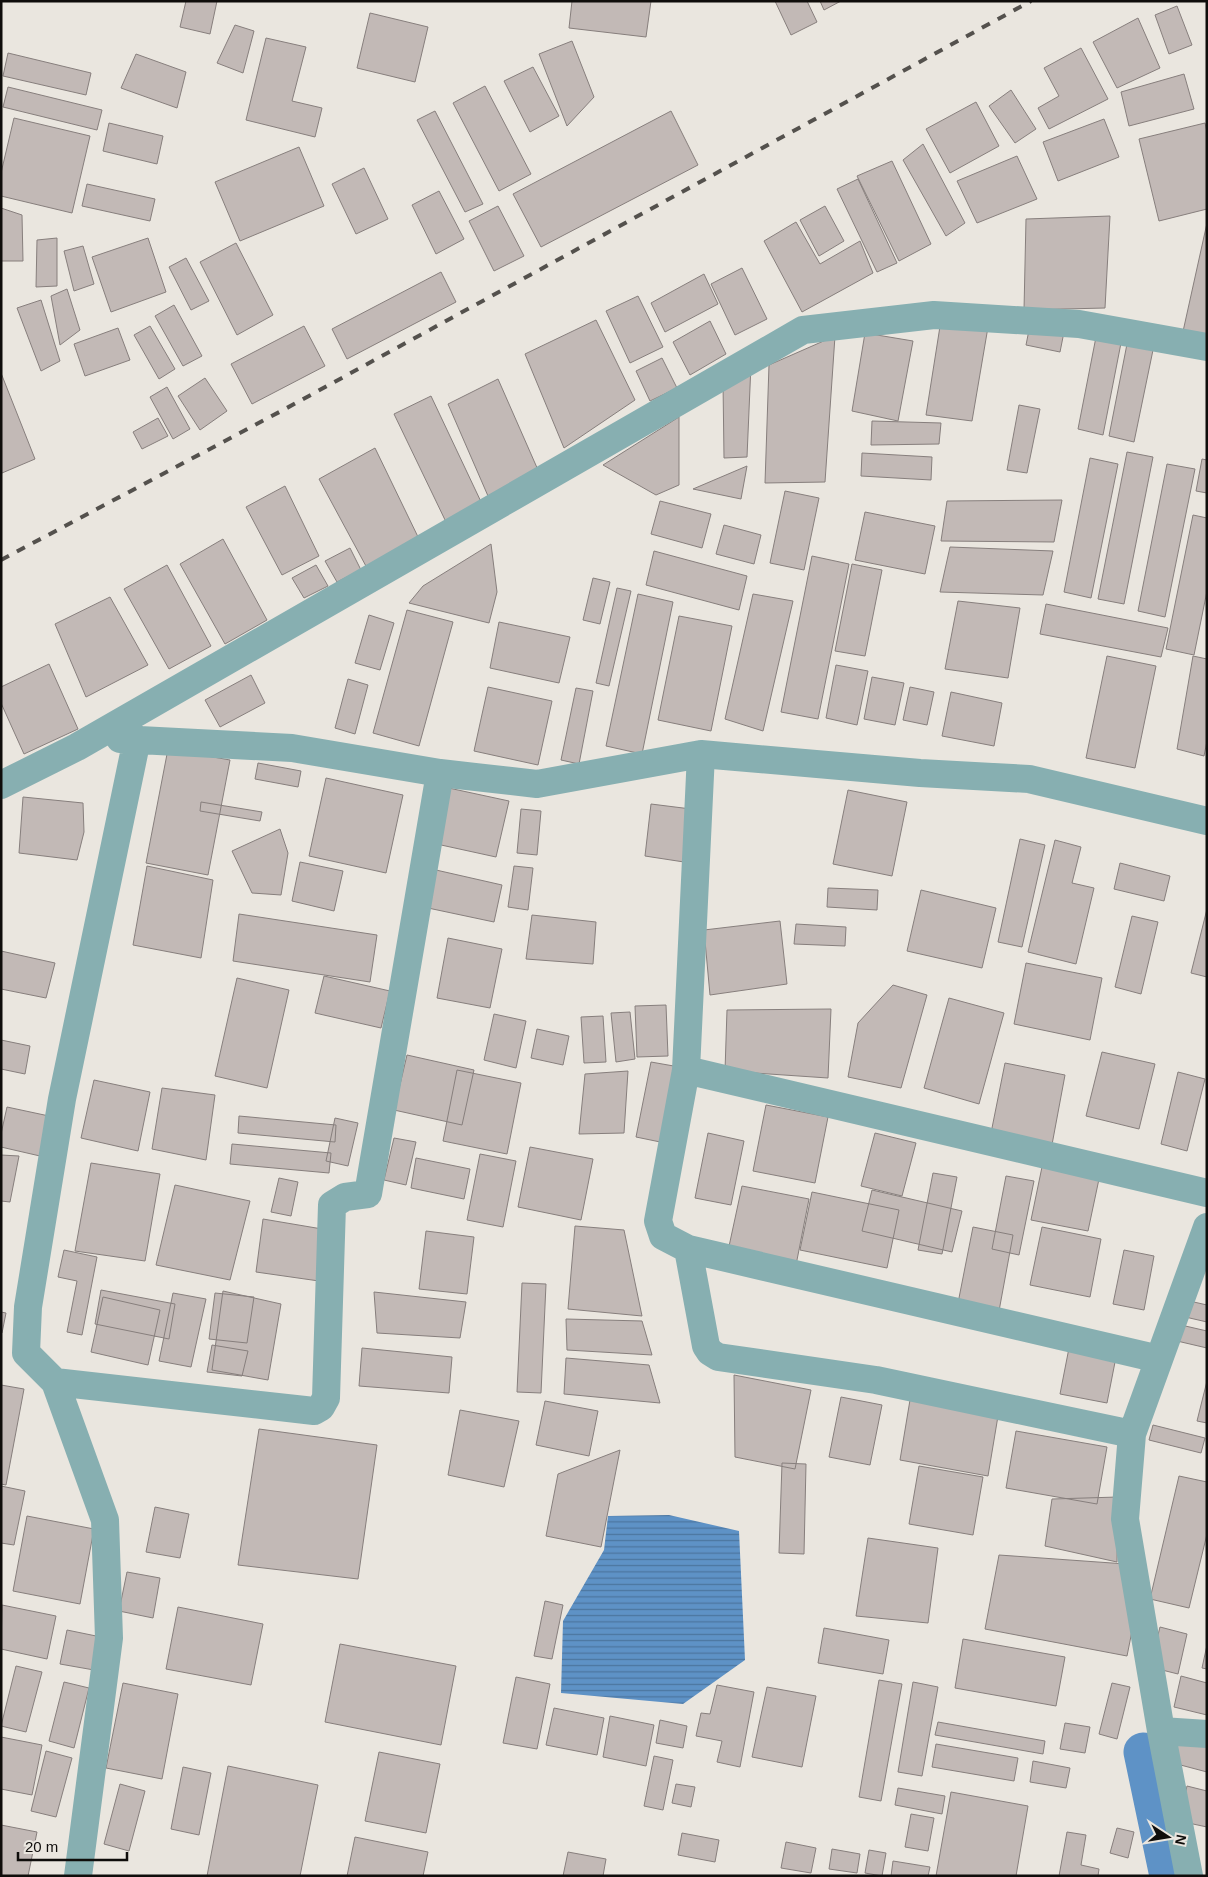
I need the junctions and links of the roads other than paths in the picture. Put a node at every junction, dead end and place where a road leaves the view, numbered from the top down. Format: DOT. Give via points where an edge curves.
graph roads {
  1 [pos="1207,347"];
  2 [pos="137,739"];
  3 [pos="77,747"];
  4 [pos="701,754"];
  5 [pos="440,773"];
  6 [pos="1,785"];
  7 [pos="1207,821"];
  8 [pos="686,1070"];
  9 [pos="1207,1192"];
  10 [pos="1207,1227"];
  11 [pos="688,1249"];
  12 [pos="1159,1359"];
  13 [pos="55,1382"];
  14 [pos="1132,1434"];
  15 [pos="1161,1731"];
  16 [pos="1207,1734"];
  17 [pos="78,1876"];
  18 [pos="1189,1876"];
  1 -- 3 [label="street" via="1079,324 934,315 803,330"];
  2 -- 3 [label="street" via="91,741"];
  2 -- 5 [label="street" via="292,748"];
  2 -- 13 [label="street" via="64,1090 28,1307 26,1353"];
  3 -- 6 [label="street"];
  4 -- 5 [label="street" via="537,784"];
  4 -- 7 [label="street" via="1030,779"];
  4 -- 8 [label="street"];
  5 -- 13 [label="street" via="368,1194 345,1197 332,1205 326,1398 321,1407 314,1411"];
  8 -- 9 [label="street"];
  8 -- 11 [label="street" via="658,1220 663,1236"];
  10 -- 12 [label="street"];
  11 -- 12 [label="street"];
  11 -- 14 [label="street" via="706,1346 718,1357 876,1380"];
  12 -- 14 [label="street"];
  13 -- 17 [label="street" via="105,1520 110,1638"];
  14 -- 15 [label="street" via="1125,1519"];
  15 -- 16 [label="street"];
  15 -- 18 [label="street"];
}
